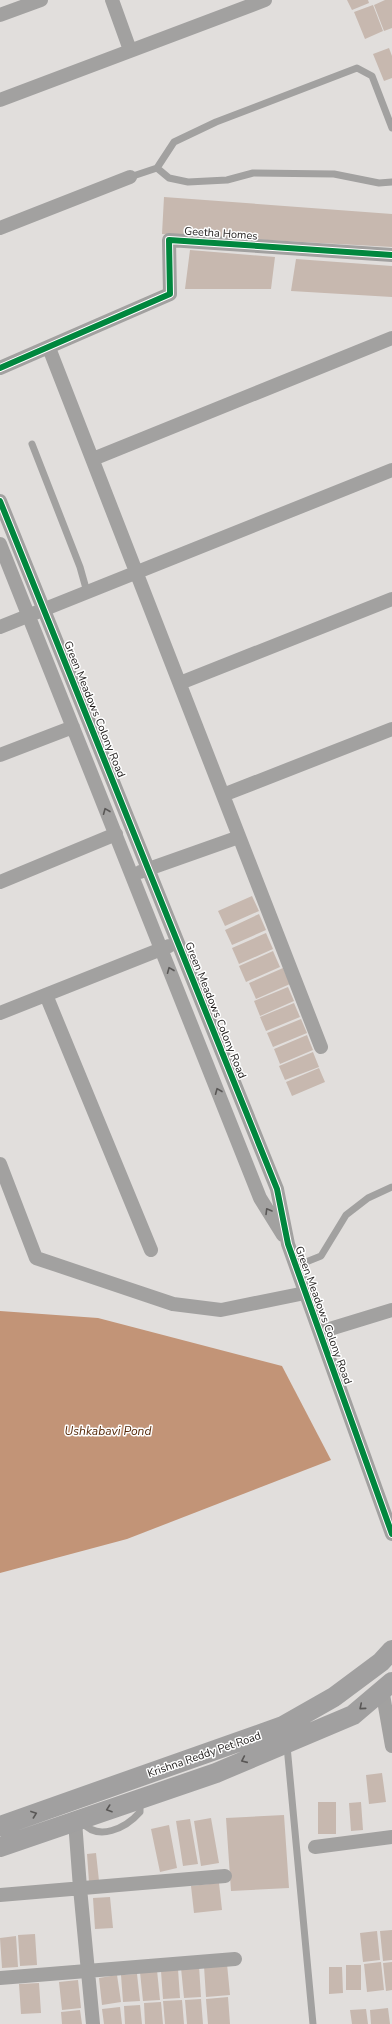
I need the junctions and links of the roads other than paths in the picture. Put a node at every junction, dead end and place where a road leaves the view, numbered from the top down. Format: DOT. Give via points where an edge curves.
graph roads {
  1 [pos="41,0"];
  2 [pos="112,0"];
  3 [pos="265,0"];
  4 [pos="0,15"];
  5 [pos="130,50"];
  6 [pos="0,100"];
  7 [pos="392,128"];
  8 [pos="156,168"];
  9 [pos="130,177"];
  10 [pos="392,182"];
  11 [pos="0,228"];
  12 [pos="392,255"];
  13 [pos="392,338"];
  14 [pos="49,348"];
  15 [pos="0,368"];
  16 [pos="32,444"];
  17 [pos="92,459"];
  18 [pos="392,470"];
  19 [pos="0,501"];
  20 [pos="0,544"];
  21 [pos="137,572"];
  22 [pos="87,592"];
  23 [pos="392,599"];
  24 [pos="44,610"];
  25 [pos="29,616"];
  26 [pos="0,627"];
  27 [pos="180,683"];
  28 [pos="73,726"];
  29 [pos="392,729"];
  30 [pos="0,755"];
  31 [pos="223,795"];
  32 [pos="116,834"];
  33 [pos="239,836"];
  34 [pos="148,869"];
  35 [pos="132,875"];
  36 [pos="0,882"];
  37 [pos="178,942"];
  38 [pos="161,949"];
  39 [pos="46,995"];
  40 [pos="0,1013"];
  41 [pos="321,1047"];
  42 [pos="0,1164"];
  43 [pos="392,1187"];
  44 [pos="288,1244"];
  45 [pos="151,1250"];
  46 [pos="296,1266"];
  47 [pos="305,1293"];
  48 [pos="392,1310"];
  49 [pos="320,1332"];
  50 [pos="391,1526"];
  51 [pos="392,1650"];
  52 [pos="387,1686"];
  53 [pos="287,1741"];
  54 [pos="392,1746"];
  55 [pos="78,1820"];
  56 [pos="0,1826"];
  57 [pos="392,1837"];
  58 [pos="0,1847"];
  59 [pos="315,1847"];
  60 [pos="225,1876"];
  61 [pos="80,1888"];
  62 [pos="0,1894"];
  63 [pos="235,1959"];
  64 [pos="88,1971"];
  65 [pos="0,1978"];
  66 [pos="93,2024"];
  67 [pos="312,2024"];
  1 -- 4 [label="street"];
  2 -- 5 [label="street"];
  3 -- 5 [label="street"];
  5 -- 6 [label="street"];
  7 -- 8 [label="lane" via="372,76 357,68 216,122 174,142"];
  8 -- 9 [label="lane"];
  8 -- 10 [label="lane" via="169,178 188,182 227,180 253,173 334,174 379,183"];
  9 -- 11 [label="street"];
  12 -- 14 [label="street, Geetha Homes" via="169,240 170,294"];
  13 -- 17 [label="street"];
  14 -- 15 [label="street, Geetha Homes"];
  14 -- 17 [label="street"];
  16 -- 22 [label="lane" via="80,567"];
  17 -- 21 [label="street"];
  18 -- 21 [label="street"];
  19 -- 24 [label="street, Green Meadows Colony Road"];
  20 -- 25 [label="street, Green Meadows Colony Road"];
  21 -- 22 [label="street"];
  21 -- 27 [label="street"];
  22 -- 24 [label="street"];
  23 -- 27 [label="street"];
  24 -- 25 [label="street"];
  24 -- 34 [label="street, Green Meadows Colony Road"];
  25 -- 26 [label="street"];
  25 -- 28 [label="street, Green Meadows Colony Road"];
  27 -- 31 [label="street"];
  28 -- 30 [label="street"];
  32 -- 28 [label="street, Green Meadows Colony Road, one-way"];
  29 -- 31 [label="street"];
  31 -- 33 [label="street"];
  32 -- 35 [label="street, Green Meadows Colony Road"];
  32 -- 36 [label="street"];
  33 -- 34 [label="street"];
  33 -- 41 [label="street"];
  34 -- 35 [label="street"];
  34 -- 37 [label="street, Green Meadows Colony Road"];
  35 -- 38 [label="street, Green Meadows Colony Road"];
  37 -- 38 [label="street"];
  37 -- 44 [label="street, Green Meadows Colony Road" via="277,1189"];
  38 -- 39 [label="street"];
  44 -- 38 [label="street, Green Meadows Colony Road, one-way" via="260,1198"];
  39 -- 40 [label="street"];
  39 -- 45 [label="street"];
  42 -- 47 [label="street" via="36,1258 173,1304 221,1310"];
  43 -- 46 [label="lane" via="368,1198 346,1215 321,1256"];
  44 -- 46 [label="street, Green Meadows Colony Road"];
  46 -- 47 [label="street, Green Meadows Colony Road"];
  47 -- 49 [label="street, Green Meadows Colony Road"];
  48 -- 49 [label="street"];
  49 -- 50 [label="street, Green Meadows Colony Road"];
  56 -- 51 [label="main road, Krishna Reddy Pet Road, one-way" via="284,1726 334,1697 381,1662"];
  52 -- 53 [label="main road, Krishna Reddy Pet Road, one-way" via="353,1714"];
  52 -- 54 [label="street"];
  53 -- 55 [label="main road, Krishna Reddy Pet Road, one-way" via="216,1773"];
  53 -- 67 [label="lane"];
  55 -- 58 [label="main road, Krishna Reddy Pet Road"];
  55 -- 61 [label="street"];
  57 -- 59 [label="street"];
  60 -- 61 [label="street"];
  61 -- 62 [label="street"];
  61 -- 64 [label="street"];
  63 -- 64 [label="street"];
  64 -- 65 [label="street"];
  64 -- 66 [label="street"];
}
